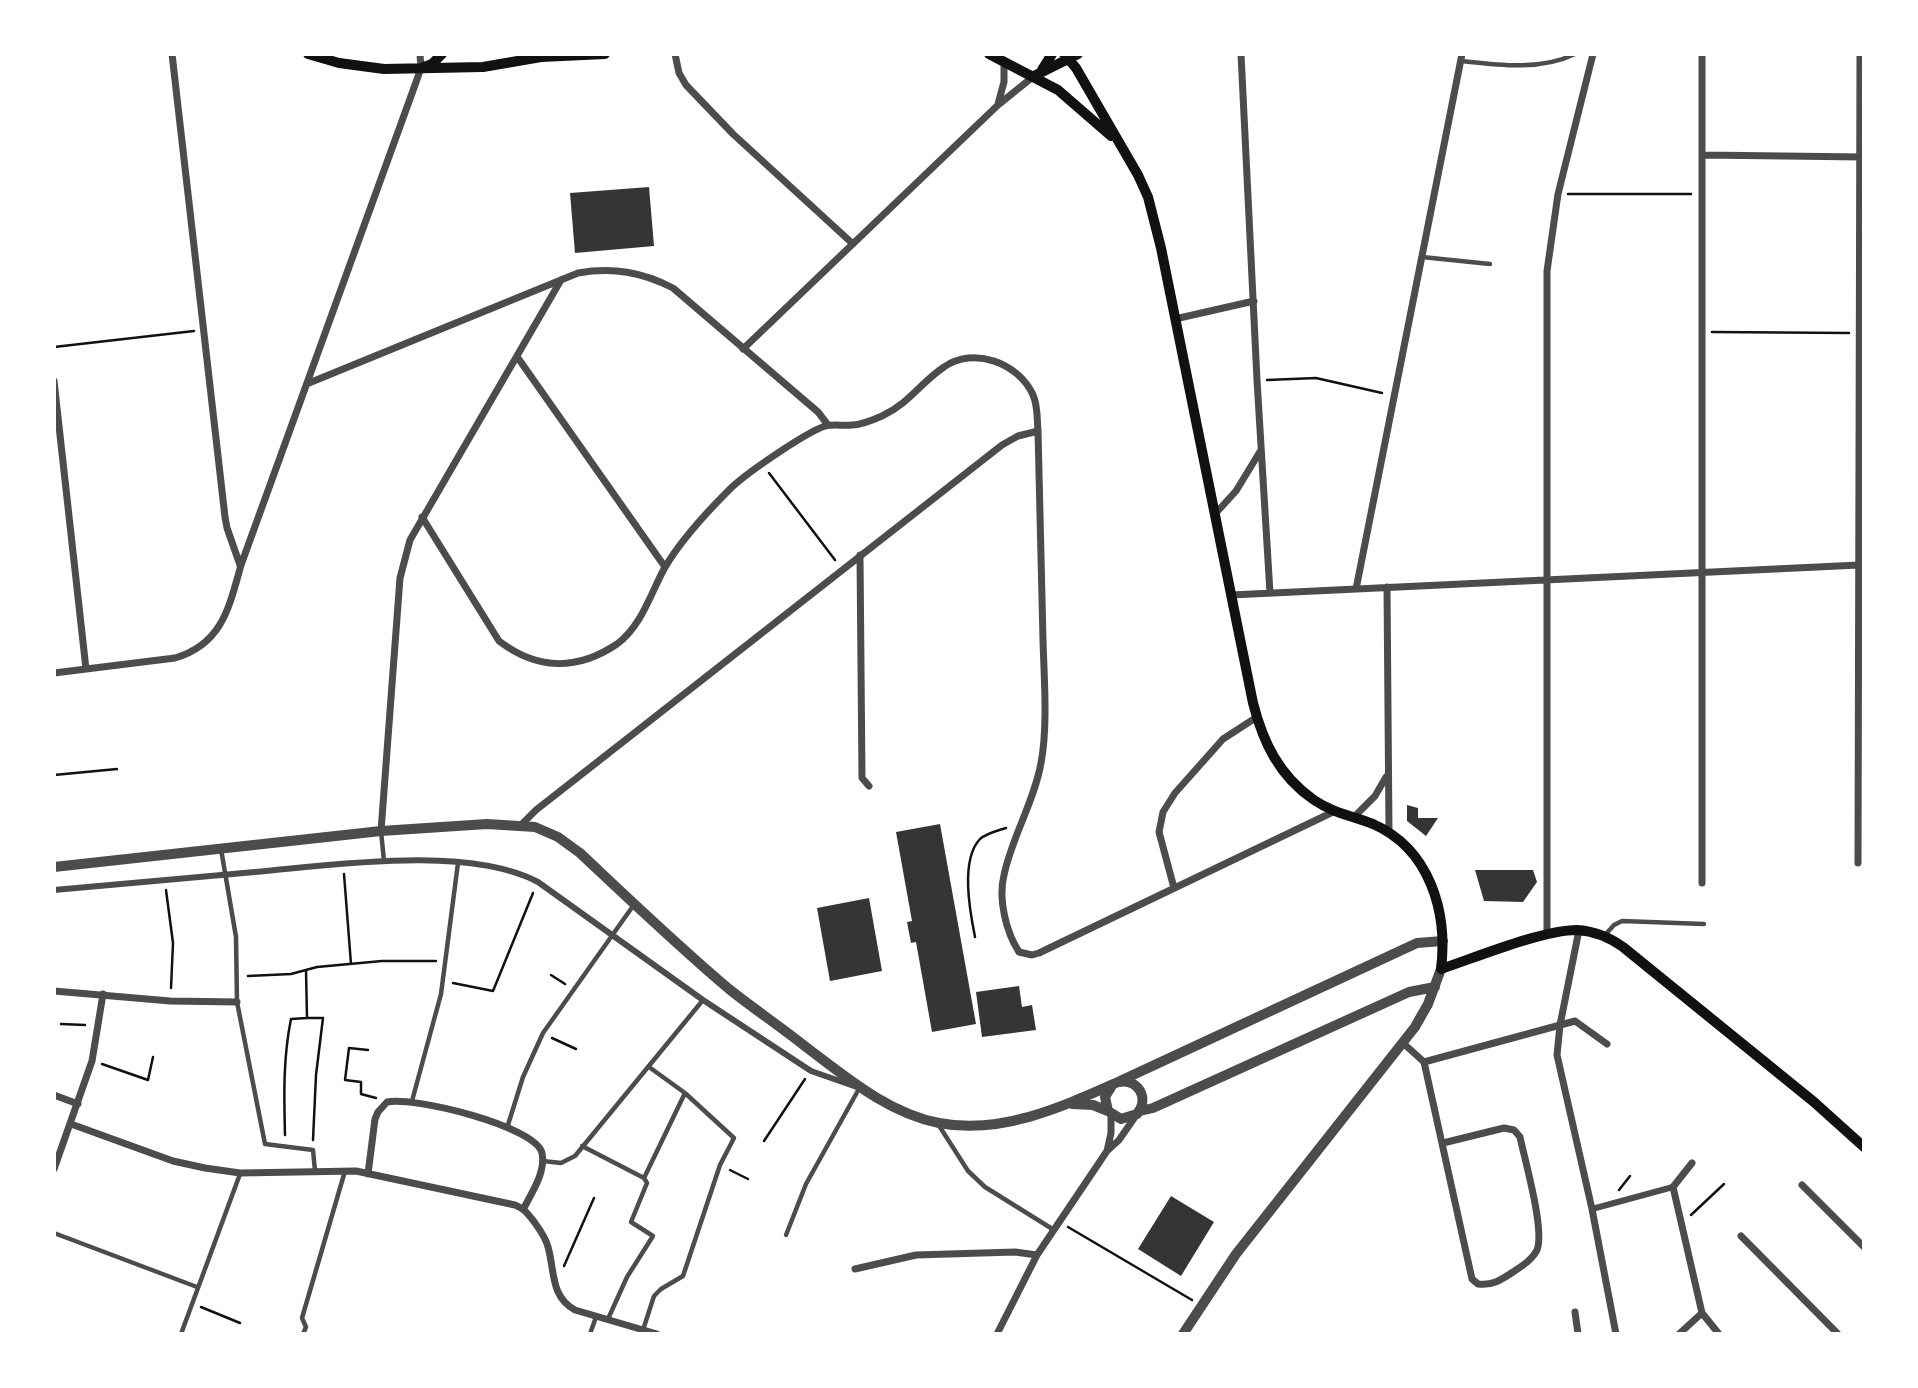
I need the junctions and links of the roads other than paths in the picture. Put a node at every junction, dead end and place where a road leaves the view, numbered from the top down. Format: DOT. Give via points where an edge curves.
graph roads {
  1 [pos="172,54"];
  2 [pos="180,54"];
  3 [pos="308,54"];
  4 [pos="421,54"];
  5 [pos="442,54"];
  6 [pos="512,54"];
  7 [pos="605,54"];
  8 [pos="675,54"];
  9 [pos="989,54"];
  10 [pos="1052,54"];
  11 [pos="1241,54"];
  12 [pos="1575,54"];
  13 [pos="1594,54"];
  14 [pos="1702,54"];
  15 [pos="1860,54"];
  16 [pos="1070,56"];
  17 [pos="541,57"];
  18 [pos="1004,58"];
  19 [pos="1461,58"];
  20 [pos="175,64"];
  21 [pos="421,68"];
  22 [pos="1034,76"];
  23 [pos="998,105"];
  24 [pos="1117,142"];
  25 [pos="1703,155"];
  26 [pos="1862,157"];
  27 [pos="853,244"];
  28 [pos="1422,257"];
  29 [pos="1490,264"];
  30 [pos="561,280"];
  31 [pos="1254,301"];
  32 [pos="1175,319"];
  33 [pos="1862,320"];
  34 [pos="743,349"];
  35 [pos="518,358"];
  36 [pos="54,381"];
  37 [pos="309,383"];
  38 [pos="828,425"];
  39 [pos="1038,431"];
  40 [pos="1262,447"];
  41 [pos="1215,514"];
  42 [pos="422,517"];
  43 [pos="860,555"];
  44 [pos="241,565"];
  45 [pos="1861,565"];
  46 [pos="665,567"];
  47 [pos="1702,572"];
  48 [pos="1546,580"];
  49 [pos="1387,587"];
  50 [pos="1356,589"];
  51 [pos="1270,593"];
  52 [pos="1231,594"];
  53 [pos="86,669"];
  54 [pos="54,673"];
  55 [pos="1257,717"];
  56 [pos="1388,774"];
  57 [pos="869,786"];
  58 [pos="1333,812"];
  59 [pos="1353,818"];
  60 [pos="521,825"];
  61 [pos="381,831"];
  62 [pos="1389,832"];
  63 [pos="221,849"];
  64 [pos="384,862"];
  65 [pos="458,863"];
  66 [pos="1858,863"];
  67 [pos="54,867"];
  68 [pos="225,875"];
  69 [pos="1702,883"];
  70 [pos="1174,888"];
  71 [pos="54,890"];
  72 [pos="635,904"];
  73 [pos="1704,924"];
  74 [pos="1579,930"];
  75 [pos="1547,935"];
  76 [pos="613,936"];
  77 [pos="1605,936"];
  78 [pos="1443,941"];
  79 [pos="1441,969"];
  80 [pos="1435,987"];
  81 [pos="54,991"];
  82 [pos="103,994"];
  83 [pos="703,1000"];
  84 [pos="237,1002"];
  85 [pos="1560,1025"];
  86 [pos="1403,1043"];
  87 [pos="1607,1044"];
  88 [pos="1424,1062"];
  89 [pos="649,1067"];
  90 [pos="1115,1083"];
  91 [pos="860,1087"];
  92 [pos="685,1094"];
  93 [pos="54,1095"];
  94 [pos="412,1101"];
  95 [pos="78,1104"];
  96 [pos="1064,1104"];
  97 [pos="1110,1113"];
  98 [pos="1138,1113"];
  99 [pos="938,1123"];
  100 [pos="71,1124"];
  101 [pos="507,1128"];
  102 [pos="1443,1143"];
  103 [pos="582,1146"];
  104 [pos="1864,1147"];
  105 [pos="1107,1151"];
  106 [pos="57,1153"];
  107 [pos="542,1161"];
  108 [pos="1692,1163"];
  109 [pos="54,1169"];
  110 [pos="315,1171"];
  111 [pos="345,1171"];
  112 [pos="240,1173"];
  113 [pos="368,1174"];
  114 [pos="644,1178"];
  115 [pos="1802,1185"];
  116 [pos="1672,1187"];
  117 [pos="524,1208"];
  118 [pos="1592,1209"];
  119 [pos="1054,1230"];
  120 [pos="54,1233"];
  121 [pos="786,1235"];
  122 [pos="1741,1236"];
  123 [pos="1864,1247"];
  124 [pos="1037,1255"];
  125 [pos="855,1269"];
  126 [pos="197,1287"];
  127 [pos="1575,1312"];
  128 [pos="1702,1313"];
  129 [pos="596,1317"];
  130 [pos="607,1320"];
  131 [pos="643,1331"];
  132 [pos="181,1334"];
  133 [pos="303,1334"];
  134 [pos="590,1334"];
  135 [pos="657,1334"];
  136 [pos="998,1334"];
  137 [pos="1183,1334"];
  138 [pos="1578,1334"];
  139 [pos="1616,1334"];
  140 [pos="1679,1334"];
  141 [pos="1719,1334"];
  142 [pos="1838,1334"];
  1 -- 20 [label="street"];
  2 -- 20 [label="street"];
  3 -- 21 [label="main road" via="359,66"];
  4 -- 21 [label="street"];
  5 -- 21 [label="main road"];
  6 -- 17 [label="main road"];
  7 -- 17 [label="main road"];
  8 -- 27 [label="street" via="679,73 695,94"];
  9 -- 18 [label="main road"];
  10 -- 22 [label="main road"];
  11 -- 31 [label="street"];
  12 -- 19 [label="lane" via="1539,64 1507,66"];
  13 -- 48 [label="street" via="1558,194 1547,271"];
  14 -- 25 [label="street"];
  15 -- 26 [label="street"];
  16 -- 22 [label="main road"];
  16 -- 24 [label="main road"];
  17 -- 21 [label="main road" via="484,67"];
  18 -- 22 [label="main road"];
  18 -- 23 [label="street"];
  19 -- 28 [label="street"];
  20 -- 44 [label="street" via="225,517"];
  21 -- 37 [label="street"];
  22 -- 23 [label="street"];
  22 -- 24 [label="main road" via="1058,90"];
  23 -- 27 [label="street"];
  24 -- 32 [label="main road" via="1148,197"];
  25 -- 26 [label="street"];
  25 -- 47 [label="street"];
  26 -- 33 [label="street"];
  27 -- 34 [label="street"];
  28 -- 29 [label="lane"];
  28 -- 50 [label="street"];
  30 -- 34 [label="street" via="598,270 648,276 673,288"];
  30 -- 35 [label="street"];
  30 -- 37 [label="street"];
  31 -- 32 [label="street"];
  31 -- 40 [label="street"];
  32 -- 41 [label="main road"];
  33 -- 45 [label="street"];
  34 -- 38 [label="street"];
  35 -- 42 [label="street"];
  35 -- 46 [label="street"];
  36 -- 53 [label="street"];
  37 -- 44 [label="street"];
  38 -- 39 [label="street" via="855,425 880,417 902,405 943,367 981,358 1001,363 1025,382 1036,405"];
  38 -- 46 [label="street" via="731,488"];
  39 -- 43 [label="street" via="1002,445"];
  39 -- 70 [label="street" via="1044,741 1004,875 1013,942 1019,952 1040,953"];
  40 -- 41 [label="street" via="1236,491"];
  40 -- 51 [label="street"];
  41 -- 52 [label="main road"];
  42 -- 46 [label="street" via="499,641 539,662 561,665 589,659 618,643 644,613"];
  42 -- 61 [label="street" via="400,578"];
  43 -- 57 [label="street" via="862,778"];
  43 -- 60 [label="street"];
  44 -- 53 [label="street" via="226,613 198,649 175,658"];
  45 -- 47 [label="street"];
  45 -- 66 [label="street"];
  47 -- 48 [label="street"];
  47 -- 69 [label="street"];
  48 -- 49 [label="street"];
  48 -- 75 [label="street"];
  49 -- 50 [label="street"];
  49 -- 56 [label="street"];
  50 -- 51 [label="street"];
  51 -- 52 [label="street"];
  52 -- 55 [label="main road"];
  53 -- 54 [label="street"];
  55 -- 58 [label="main road" via="1273,758 1285,774"];
  55 -- 70 [label="street" via="1223,739 1163,812 1159,832"];
  56 -- 59 [label="street" via="1375,796"];
  56 -- 62 [label="street"];
  58 -- 59 [label="main road"];
  58 -- 70 [label="street"];
  59 -- 62 [label="main road"];
  60 -- 61 [label="street"];
  60 -- 72 [label="street" via="566,843"];
  61 -- 63 [label="street"];
  61 -- 64 [label="lane"];
  62 -- 78 [label="main road" via="1427,874"];
  63 -- 67 [label="street"];
  63 -- 68 [label="lane"];
  64 -- 65 [label="street"];
  64 -- 68 [label="street"];
  65 -- 76 [label="street" via="508,869 538,882"];
  65 -- 94 [label="lane" via="442,981"];
  68 -- 71 [label="street"];
  68 -- 84 [label="lane" via="236,937"];
  72 -- 76 [label="lane"];
  72 -- 91 [label="street" via="732,991"];
  73 -- 77 [label="lane" via="1622,920"];
  74 -- 75 [label="main road"];
  74 -- 77 [label="main road"];
  74 -- 85 [label="street"];
  75 -- 79 [label="main road"];
  76 -- 83 [label="street"];
  76 -- 101 [label="lane" via="543,1033"];
  77 -- 104 [label="main road"];
  78 -- 79 [label="main road"];
  78 -- 90 [label="street" via="1417,943"];
  79 -- 80 [label="street"];
  80 -- 86 [label="street"];
  80 -- 98 [label="street" via="1409,992"];
  81 -- 82 [label="street"];
  82 -- 84 [label="street"];
  82 -- 95 [label="street" via="92,1061"];
  83 -- 89 [label="lane"];
  83 -- 91 [label="street" via="811,1071"];
  84 -- 110 [label="lane" via="265,1144 313,1150"];
  85 -- 87 [label="street" via="1575,1021"];
  85 -- 88 [label="street"];
  85 -- 118 [label="street" via="1557,1055"];
  86 -- 88 [label="street"];
  86 -- 137 [label="street" via="1236,1254"];
  88 -- 102 [label="street"];
  89 -- 92 [label="lane"];
  89 -- 103 [label="lane"];
  90 -- 96 [label="street"];
  90 -- 97 [label="street" via="1105,1097"];
  90 -- 98 [label="street" via="1127,1081 1140,1089 1143,1098"];
  91 -- 99 [label="street" via="898,1109"];
  91 -- 121 [label="lane" via="806,1184"];
  92 -- 114 [label="lane"];
  92 -- 131 [label="lane" via="734,1138 720,1165 683,1276 654,1296"];
  93 -- 95 [label="street"];
  94 -- 101 [label="street"];
  94 -- 113 [label="street" via="382,1106 375,1119"];
  95 -- 100 [label="street"];
  96 -- 97 [label="street" via="1093,1105"];
  96 -- 99 [label="street" via="1000,1124"];
  97 -- 98 [label="street" via="1121,1119"];
  97 -- 105 [label="street"];
  98 -- 105 [label="street"];
  99 -- 119 [label="lane" via="968,1171 985,1187"];
  100 -- 106 [label="street"];
  100 -- 112 [label="street" via="183,1164"];
  101 -- 107 [label="street" via="539,1146"];
  102 -- 102 [label="street" via="1472,1279 1490,1285 1531,1259 1539,1240 1520,1137 1504,1128"];
  103 -- 107 [label="lane" via="568,1161"];
  103 -- 114 [label="lane"];
  105 -- 119 [label="street"];
  106 -- 109 [label="street"];
  107 -- 117 [label="street"];
  108 -- 116 [label="street"];
  110 -- 111 [label="street"];
  110 -- 112 [label="street"];
  111 -- 113 [label="street"];
  111 -- 133 [label="lane" via="302,1318"];
  112 -- 126 [label="lane"];
  113 -- 117 [label="street"];
  114 -- 130 [label="lane" via="647,1183 631,1222 653,1236"];
  115 -- 123 [label="street"];
  116 -- 118 [label="street"];
  116 -- 128 [label="street"];
  117 -- 129 [label="street" via="548,1246 555,1286 566,1305"];
  118 -- 139 [label="street"];
  119 -- 124 [label="street"];
  120 -- 126 [label="lane"];
  122 -- 142 [label="street"];
  124 -- 125 [label="street" via="916,1255"];
  124 -- 136 [label="street"];
  126 -- 132 [label="lane"];
  127 -- 138 [label="street"];
  128 -- 140 [label="street"];
  128 -- 141 [label="street"];
  129 -- 130 [label="street"];
  129 -- 134 [label="lane"];
  130 -- 131 [label="street"];
  131 -- 135 [label="street"];
}
